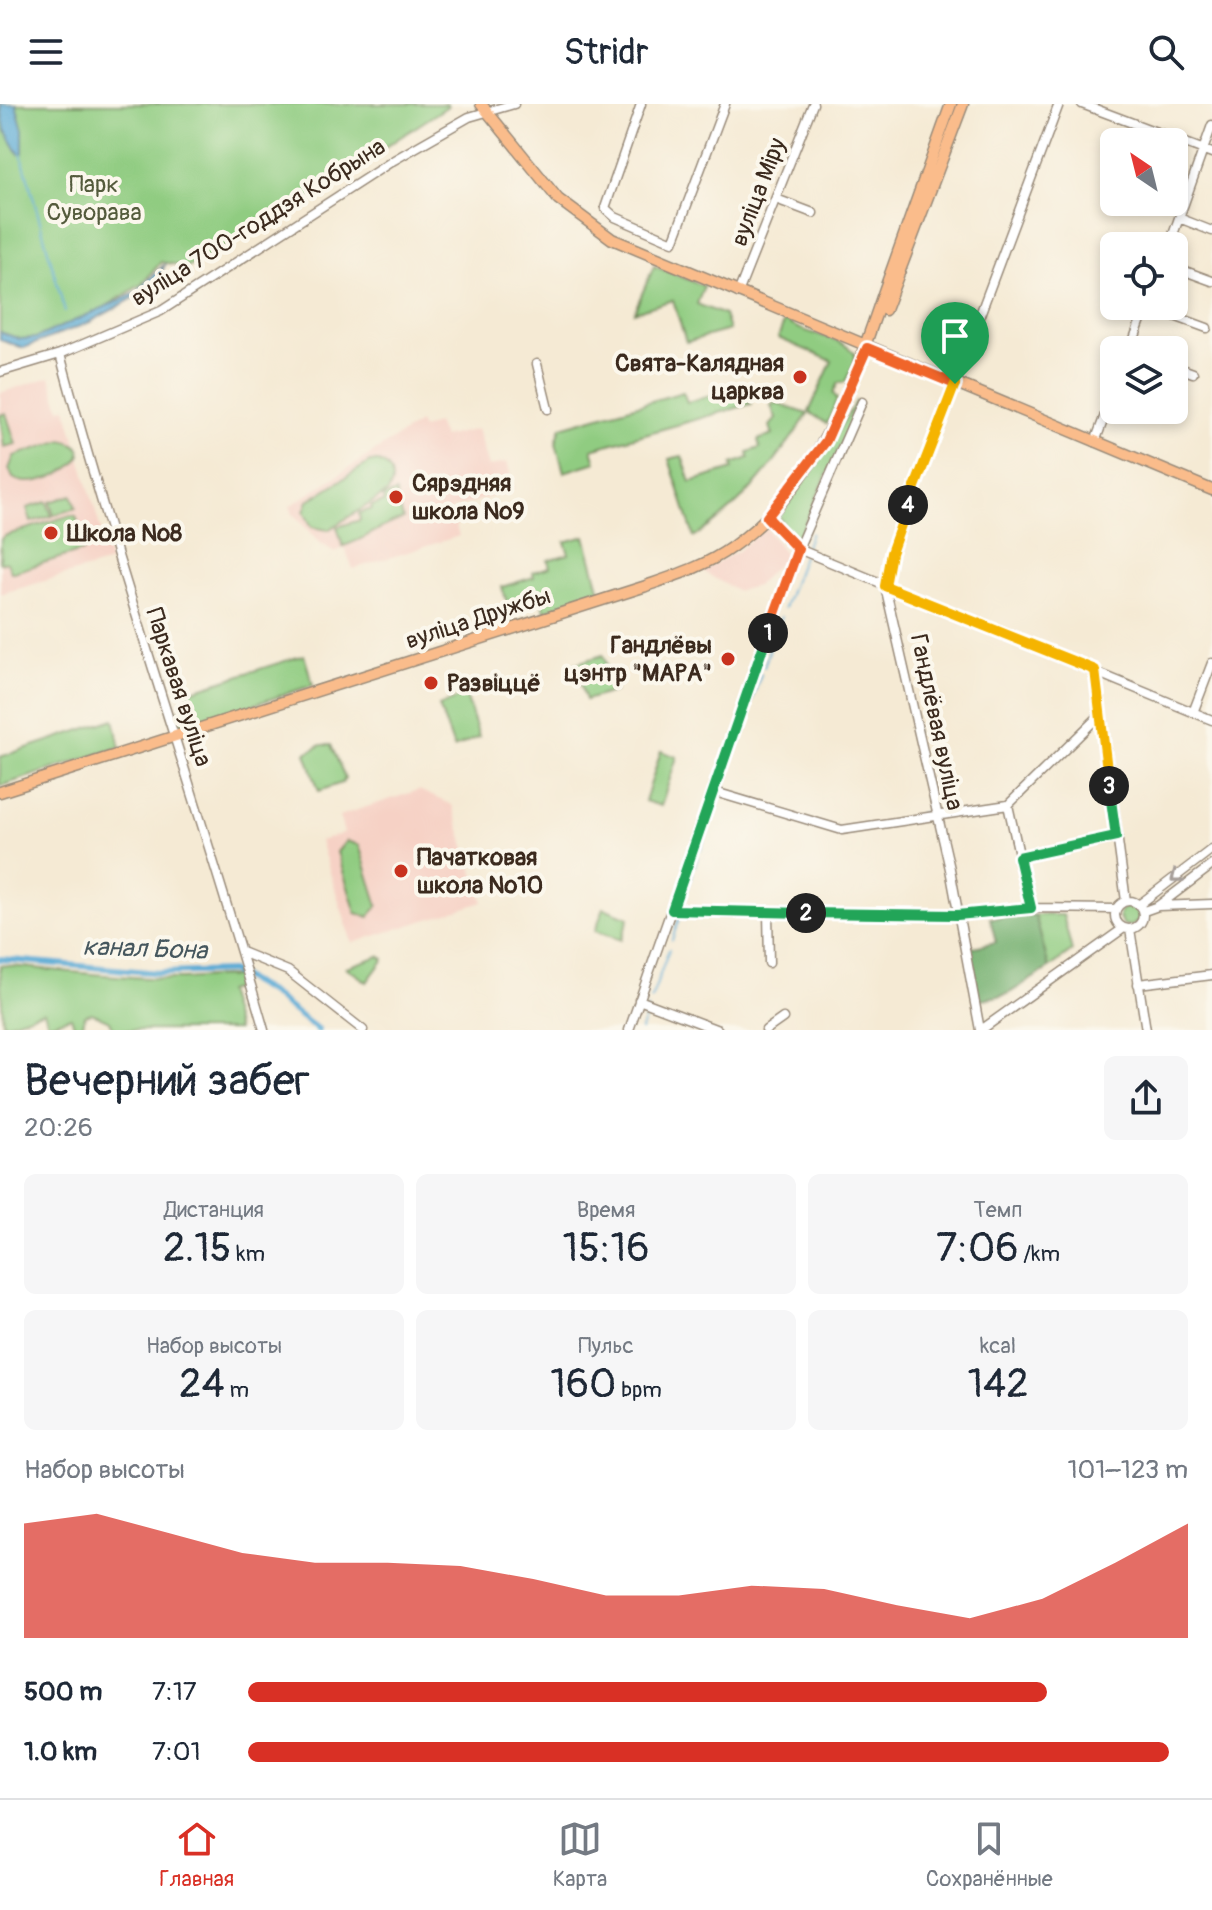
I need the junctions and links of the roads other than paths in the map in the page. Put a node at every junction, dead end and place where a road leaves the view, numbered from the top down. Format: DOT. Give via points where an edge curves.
graph roads {
  1 [pos="514,104"];
  2 [pos="641,104"];
  3 [pos="725,104"];
  4 [pos="813,104"];
  5 [pos="951,104"];
  6 [pos="962,104"];
  7 [pos="1059,104"];
  8 [pos="1082,104"];
  9 [pos="484,108"];
  10 [pos="1212,125"];
  11 [pos="1208,151"];
  12 [pos="776,199"];
  13 [pos="813,213"];
  14 [pos="1179,218"];
  15 [pos="1212,231"];
  16 [pos="1174,232"];
  17 [pos="1188,272"];
  18 [pos="1212,281"];
  19 [pos="738,293"];
  20 [pos="1185,320"];
  21 [pos="1207,328"];
  22 [pos="867,348"];
  23 [pos="60,354"];
  24 [pos="537,364"];
  25 [pos="1188,371"];
  26 [pos="0,372"];
  27 [pos="1193,373"];
  28 [pos="955,384"];
  29 [pos="862,402"];
  30 [pos="548,409"];
  31 [pos="1102,424"];
  32 [pos="1095,442"];
  33 [pos="1212,490"];
  34 [pos="767,517"];
  35 [pos="798,549"];
  36 [pos="885,586"];
  37 [pos="1212,663"];
  38 [pos="1095,670"];
  39 [pos="1194,710"];
  40 [pos="1100,715"];
  41 [pos="1212,720"];
  42 [pos="173,737"];
  43 [pos="0,792"];
  44 [pos="715,792"];
  45 [pos="1008,805"];
  46 [pos="937,814"];
  47 [pos="1116,836"];
  48 [pos="1212,849"];
  49 [pos="1019,857"];
  50 [pos="1212,865"];
  51 [pos="1126,901"];
  52 [pos="1212,904"];
  53 [pos="1158,906"];
  54 [pos="1031,908"];
  55 [pos="1142,908"];
  56 [pos="1116,909"];
  57 [pos="672,910"];
  58 [pos="768,912"];
  59 [pos="957,915"];
  60 [pos="1127,928"];
  61 [pos="244,953"];
  62 [pos="769,963"];
  63 [pos="1212,975"];
  64 [pos="1138,984"];
  65 [pos="639,1000"];
  66 [pos="783,1018"];
  67 [pos="713,1029"];
  68 [pos="264,1030"];
  69 [pos="363,1030"];
  70 [pos="629,1030"];
  71 [pos="766,1030"];
  72 [pos="981,1030"];
  73 [pos="1146,1030"];
  1 -- 9 [label="street, вуліца 700-годдзя Кобрына"];
  2 -- 3 [label="street" via="605,208 673,242"];
  4 -- 12 [label="street, вуліца Міру"];
  5 -- 22 [label="main road, вуліца Дружбы"];
  6 -- 22 [label="main road, вуліца Дружбы"];
  7 -- 28 [label="street, Гандлёвая вуліца"];
  8 -- 11 [label="street"];
  9 -- 19 [label="main road" via="539,179 583,221 612,239"];
  9 -- 23 [label="street, вуліца 700-годдзя Кобрына" via="161,311"];
  10 -- 11 [label="street"];
  11 -- 14 [label="street"];
  12 -- 13 [label="street"];
  12 -- 19 [label="street, вуліца Міру"];
  14 -- 15 [label="street"];
  14 -- 16 [label="street"];
  17 -- 18 [label="street"];
  19 -- 22 [label="main road"];
  20 -- 21 [label="street"];
  22 -- 28 [label="main road"];
  22 -- 34 [label="main road, вуліца Дружбы" via="826,441"];
  23 -- 26 [label="street, вуліца 700-годдзя Кобрына"];
  23 -- 42 [label="street, Паркавая вуліца"];
  24 -- 30 [label="street"];
  25 -- 27 [label="street"];
  28 -- 32 [label="main road"];
  28 -- 36 [label="street, Гандлёвая вуліца" via="891,553"];
  29 -- 35 [label="street"];
  31 -- 32 [label="street"];
  32 -- 33 [label="main road"];
  34 -- 35 [label="street"];
  34 -- 42 [label="main road, вуліца Дружбы" via="730,548 676,575"];
  35 -- 36 [label="street"];
  35 -- 44 [label="street"];
  36 -- 38 [label="street"];
  36 -- 46 [label="street, Гандлёвая вуліца"];
  37 -- 39 [label="street"];
  38 -- 39 [label="street"];
  38 -- 40 [label="street"];
  39 -- 41 [label="street"];
  40 -- 45 [label="street"];
  40 -- 47 [label="street"];
  42 -- 43 [label="main road, вуліца Дружбы"];
  42 -- 61 [label="street, Паркавая вуліца"];
  44 -- 46 [label="street" via="842,830"];
  44 -- 57 [label="street"];
  45 -- 46 [label="street"];
  45 -- 49 [label="street"];
  46 -- 59 [label="street, Гандлёвая вуліца"];
  47 -- 49 [label="street"];
  47 -- 51 [label="street"];
  48 -- 55 [label="street, one-way"];
  49 -- 54 [label="street"];
  50 -- 53 [label="street"];
  51 -- 55 [label="street"];
  51 -- 56 [label="street"];
  52 -- 53 [label="street"];
  53 -- 55 [label="street"];
  54 -- 56 [label="street"];
  54 -- 59 [label="street"];
  55 -- 60 [label="street" via="1139,925"];
  56 -- 60 [label="street" via="1116,920"];
  57 -- 58 [label="street"];
  57 -- 65 [label="street"];
  58 -- 59 [label="street"];
  58 -- 62 [label="street"];
  59 -- 72 [label="street, Гандлёвая вуліца"];
  60 -- 64 [label="street"];
  60 -- 72 [label="street"];
  61 -- 68 [label="street, Паркавая вуліца"];
  61 -- 69 [label="street" via="288,971"];
  63 -- 64 [label="street"];
  64 -- 73 [label="street"];
  65 -- 67 [label="street"];
  65 -- 70 [label="street"];
  66 -- 71 [label="street"];
}
